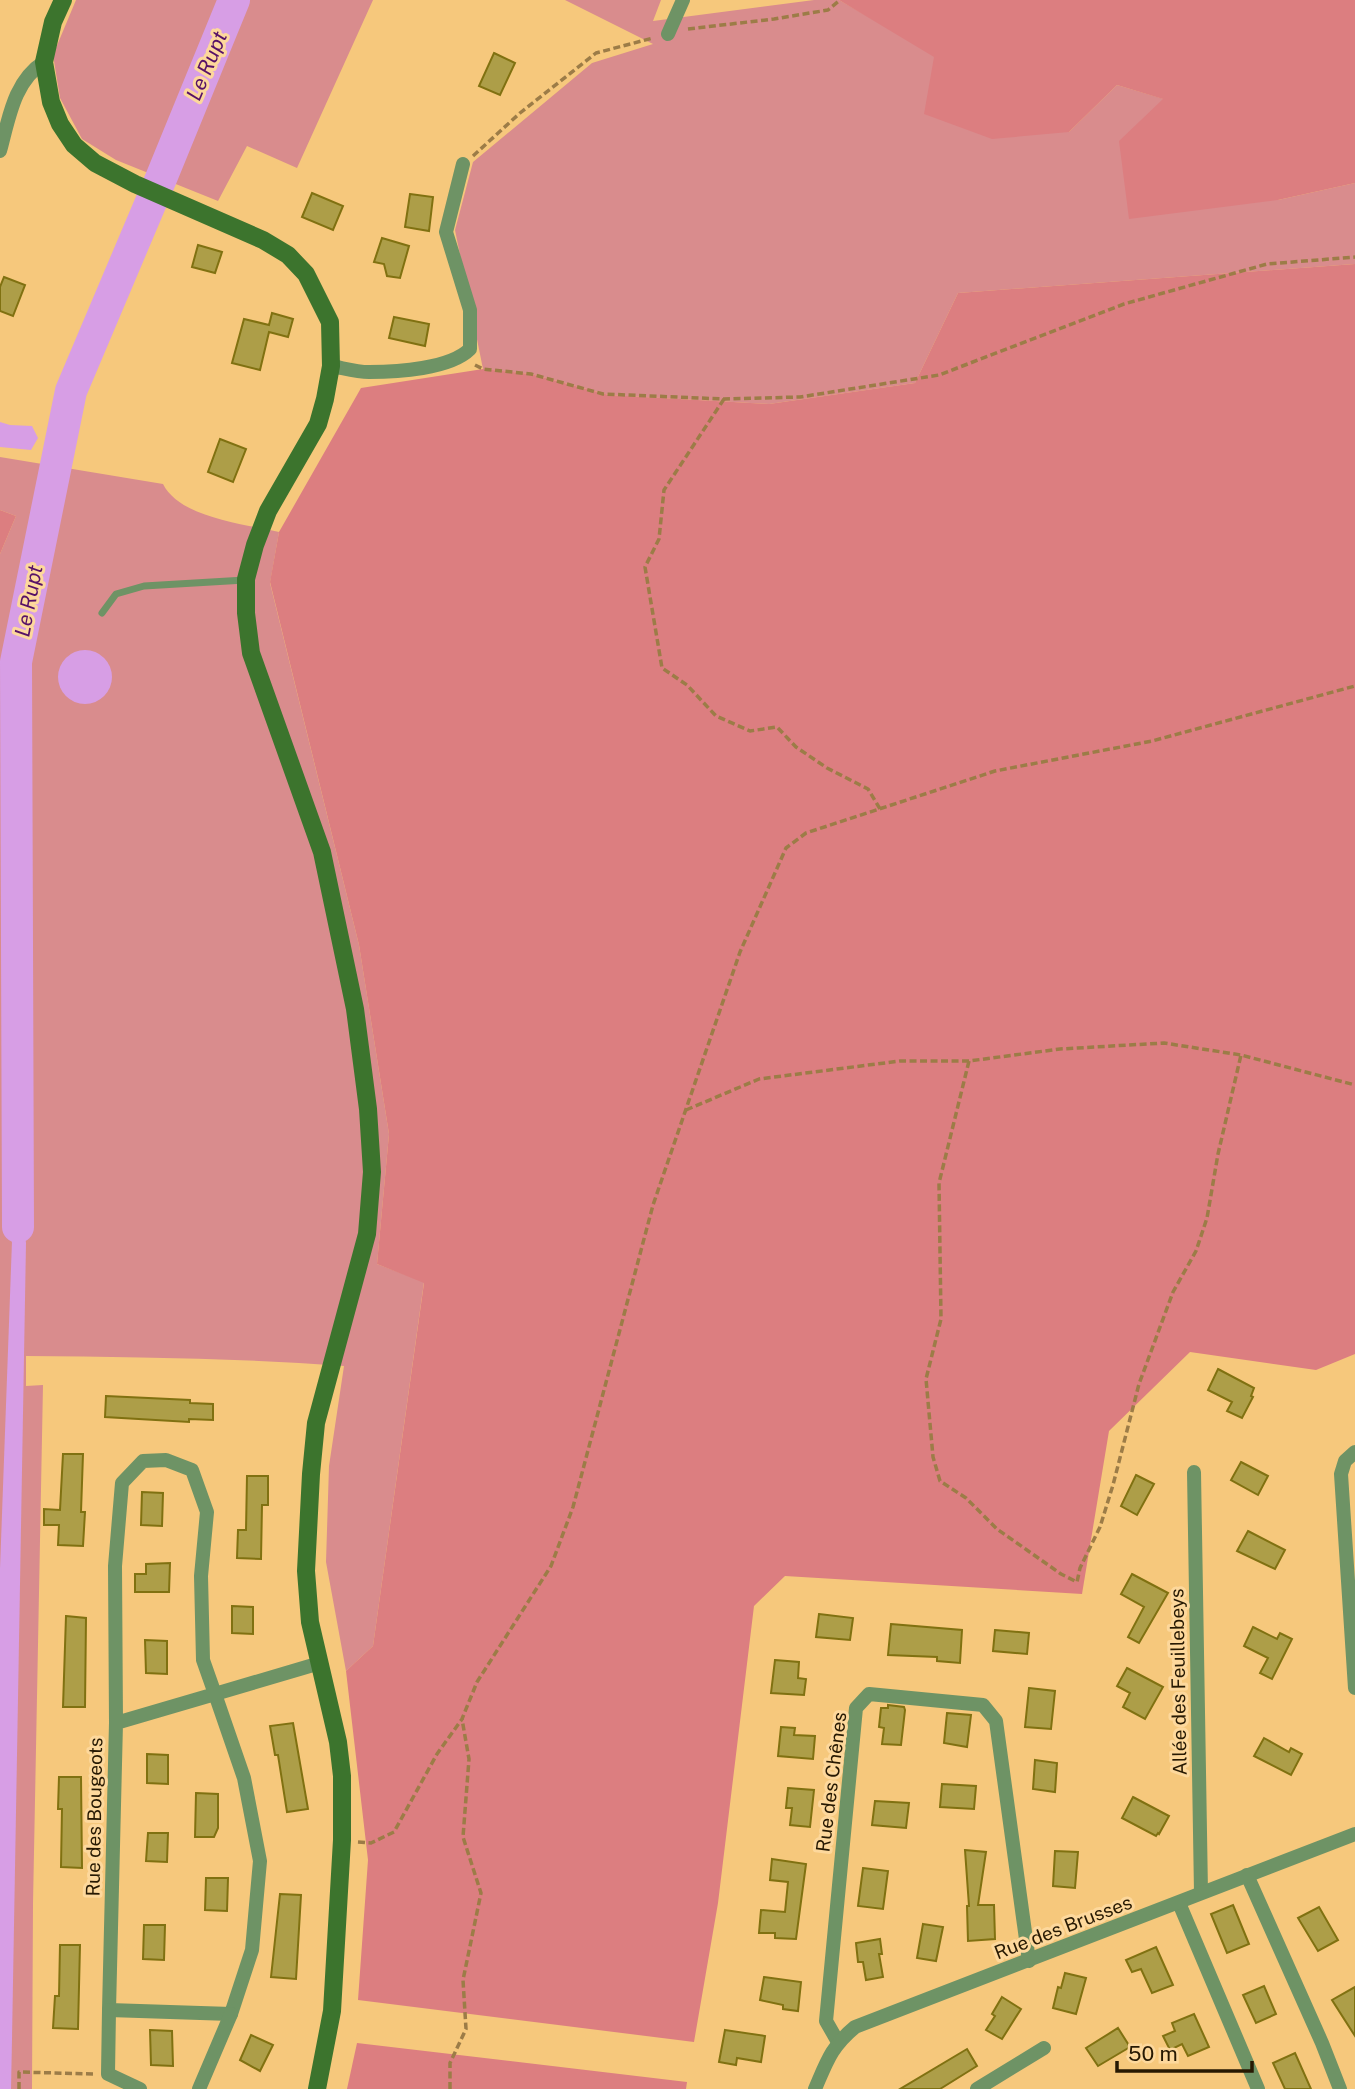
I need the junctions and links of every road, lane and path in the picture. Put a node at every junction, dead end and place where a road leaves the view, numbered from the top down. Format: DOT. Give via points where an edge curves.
graph roads {
  1 [pos="63,0"];
  2 [pos="683,0"];
  3 [pos="840,0"];
  4 [pos="668,34"];
  5 [pos="44,62"];
  6 [pos="0,151"];
  7 [pos="463,164"];
  8 [pos="1355,257"];
  9 [pos="461,357"];
  10 [pos="331,366"];
  11 [pos="724,399"];
  12 [pos="246,579"];
  13 [pos="102,613"];
  14 [pos="1355,686"];
  15 [pos="880,809"];
  16 [pos="1241,1055"];
  17 [pos="969,1061"];
  18 [pos="1355,1085"];
  19 [pos="686,1110"];
  20 [pos="1355,1452"];
  21 [pos="1194,1472"];
  22 [pos="1350,1495"];
  23 [pos="320,1663"];
  24 [pos="1355,1688"];
  25 [pos="215,1694"];
  26 [pos="462,1719"];
  27 [pos="116,1723"];
  28 [pos="1355,1833"];
  29 [pos="342,1840"];
  30 [pos="1247,1875"];
  31 [pos="1201,1892"];
  32 [pos="1179,1903"];
  33 [pos="1029,1961"];
  34 [pos="109,2010"];
  35 [pos="231,2014"];
  36 [pos="838,2042"];
  37 [pos="1044,2048"];
  38 [pos="108,2074"];
  39 [pos="19,2089"];
  40 [pos="139,2089"];
  41 [pos="199,2089"];
  42 [pos="317,2089"];
  43 [pos="450,2089"];
  44 [pos="816,2089"];
  45 [pos="977,2089"];
  46 [pos="1258,2089"];
  47 [pos="1340,2089"];
  1 -- 5 [label="main road"];
  2 -- 4 [label="street"];
  3 -- 4 [label="path" via="828,10"];
  4 -- 7 [label="path" via="596,53"];
  5 -- 6 [label="street" via="23,81"];
  5 -- 10 [label="main road" via="60,124 94,163 263,240 288,255 306,274 330,322"];
  7 -- 9 [label="street" via="446,232 470,310 470,349"];
  8 -- 11 [label="path" via="1267,264 1124,304 939,375 800,397"];
  9 -- 10 [label="street" via="438,366 368,372"];
  9 -- 11 [label="path" via="483,369 531,374 603,394"];
  10 -- 12 [label="main road" via="318,424 268,511"];
  11 -- 15 [label="path" via="664,490 659,540 645,567 662,668 687,685 716,716 750,731 777,727 796,747 868,789"];
  12 -- 13 [label="lane" via="144,586 116,594"];
  12 -- 23 [label="main road" via="251,653 321,852 355,1009 368,1109 372,1172 367,1234 316,1423 311,1474 306,1571 310,1622"];
  14 -- 15 [label="path" via="1152,741 995,771"];
  15 -- 19 [label="path" via="806,833 786,848 740,952"];
  16 -- 17 [label="path" via="1164,1043 1060,1049"];
  16 -- 17 [label="path" via="1207,1218 1139,1384 1100,1527 1077,1583 996,1529 966,1498 940,1481 933,1457 926,1379 941,1319 939,1184"];
  16 -- 18 [label="path"];
  17 -- 19 [label="path" via="900,1061 760,1079"];
  19 -- 26 [label="path" via="653,1205 569,1519 551,1566 477,1682"];
  20 -- 22 [label="street" via="1345,1461 1341,1474"];
  21 -- 31 [label="street, Allée des Feuillebeys"];
  22 -- 24 [label="street"];
  23 -- 25 [label="street"];
  23 -- 29 [label="main road" via="338,1742"];
  25 -- 27 [label="street"];
  25 -- 27 [label="street, Rue des Bougeots" via="202,1660 201,1576 207,1512 192,1470 166,1460 143,1461 122,1483 115,1566"];
  25 -- 35 [label="street, Rue des Bougeots" via="244,1778 260,1861 252,1950"];
  26 -- 29 [label="path" via="394,1832 371,1843"];
  26 -- 43 [label="path" via="469,1759 463,1837 481,1893 463,1980 466,2029 450,2063"];
  27 -- 34 [label="street, Rue des Bougeots"];
  28 -- 30 [label="street, Rue des Brusses"];
  29 -- 42 [label="main road" via="332,2011"];
  30 -- 31 [label="street, Rue des Brusses"];
  30 -- 47 [label="street"];
  31 -- 32 [label="street, Rue des Brusses"];
  32 -- 33 [label="street, Rue des Brusses"];
  32 -- 46 [label="street"];
  33 -- 36 [label="street, Rue des Brusses" via="855,2027"];
  33 -- 36 [label="street, Rue des Chênes" via="996,1721 983,1705 869,1694 856,1708 826,2021"];
  34 -- 35 [label="street"];
  34 -- 38 [label="street, Rue des Bougeots"];
  35 -- 41 [label="street, Rue des Bougeots"];
  36 -- 44 [label="street, Rue des Brusses"];
  37 -- 45 [label="street"];
  38 -- 39 [label="path" via="19,2072"];
  38 -- 40 [label="street"];
}
